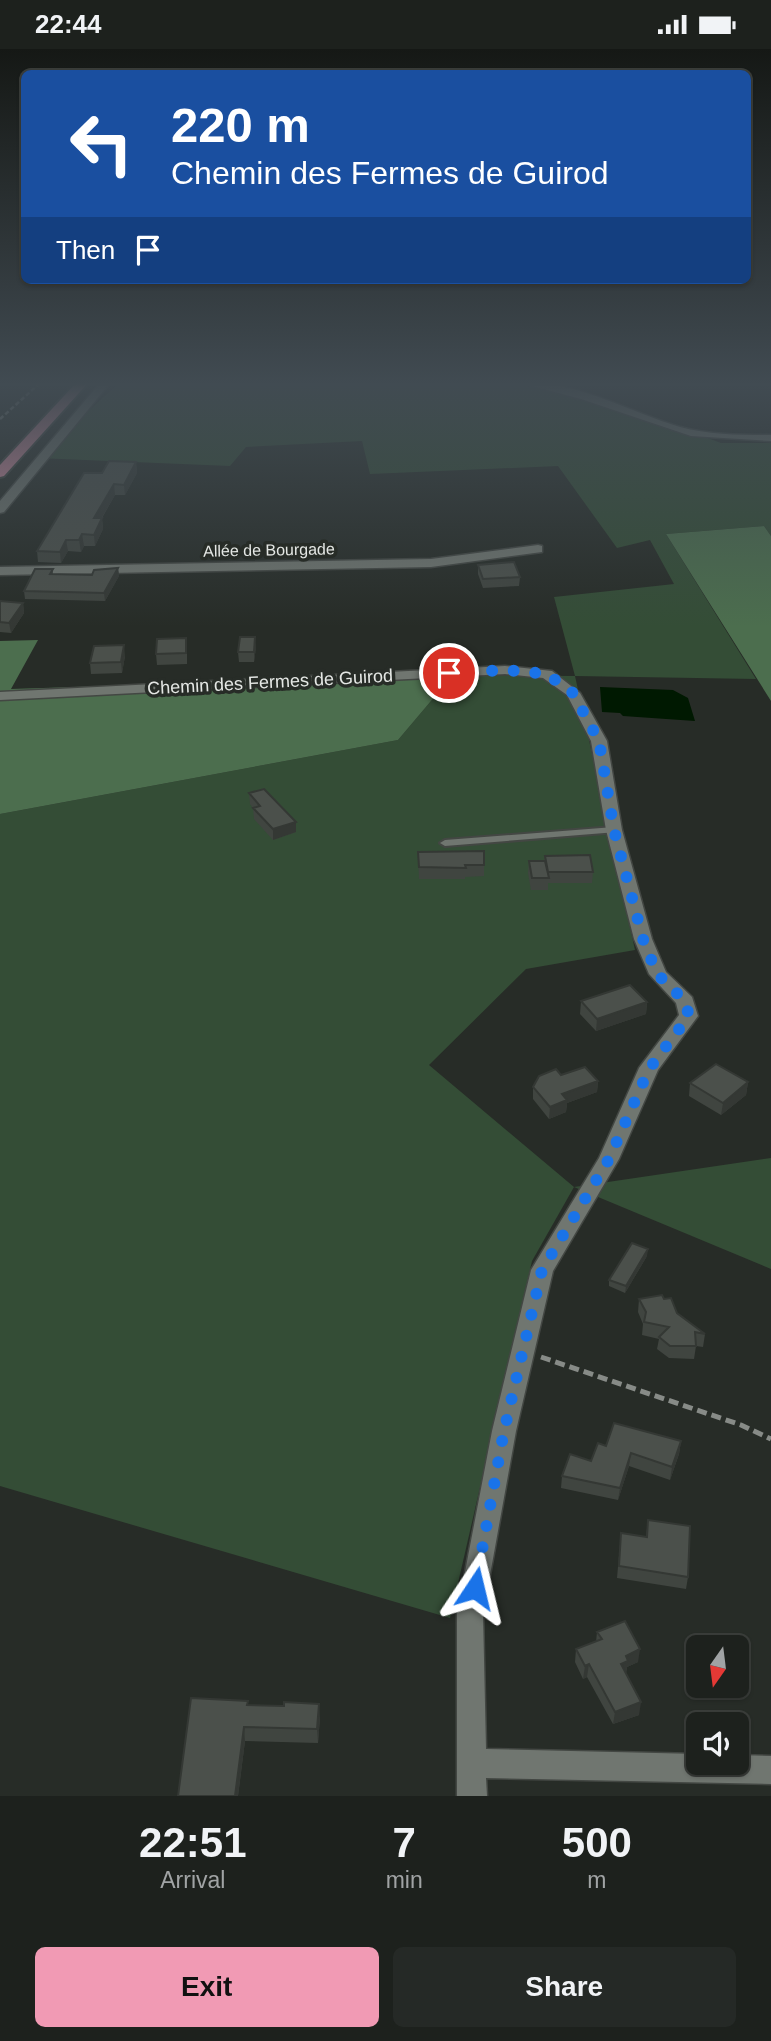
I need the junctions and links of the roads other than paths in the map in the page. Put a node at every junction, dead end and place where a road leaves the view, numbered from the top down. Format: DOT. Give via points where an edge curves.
graph roads {
  1 [pos="37,465"];
  2 [pos="0,509"];
  3 [pos="538,549"];
  4 [pos="0,571"];
  5 [pos="0,696"];
  6 [pos="614,830"];
  7 [pos="445,843"];
  8 [pos="470,1763"];
  9 [pos="771,1770"];
  10 [pos="472,1796"];
  1 -- 2 [label="street"];
  3 -- 4 [label="street, Allée de Bourgade" via="431,563"];
  5 -- 6 [label="street, Chemin des Fermes de Guirod" via="505,670 547,674 573,693 599,741"];
  6 -- 7 [label="lane"];
  6 -- 8 [label="street, Chemin des Fermes de Guirod" via="657,974 685,1001 689,1016 649,1069 609,1159 542,1270 504,1431 470,1614"];
  8 -- 9 [label="street"];
  8 -- 10 [label="street, Chemin des Fermes de Guirod"];
}
